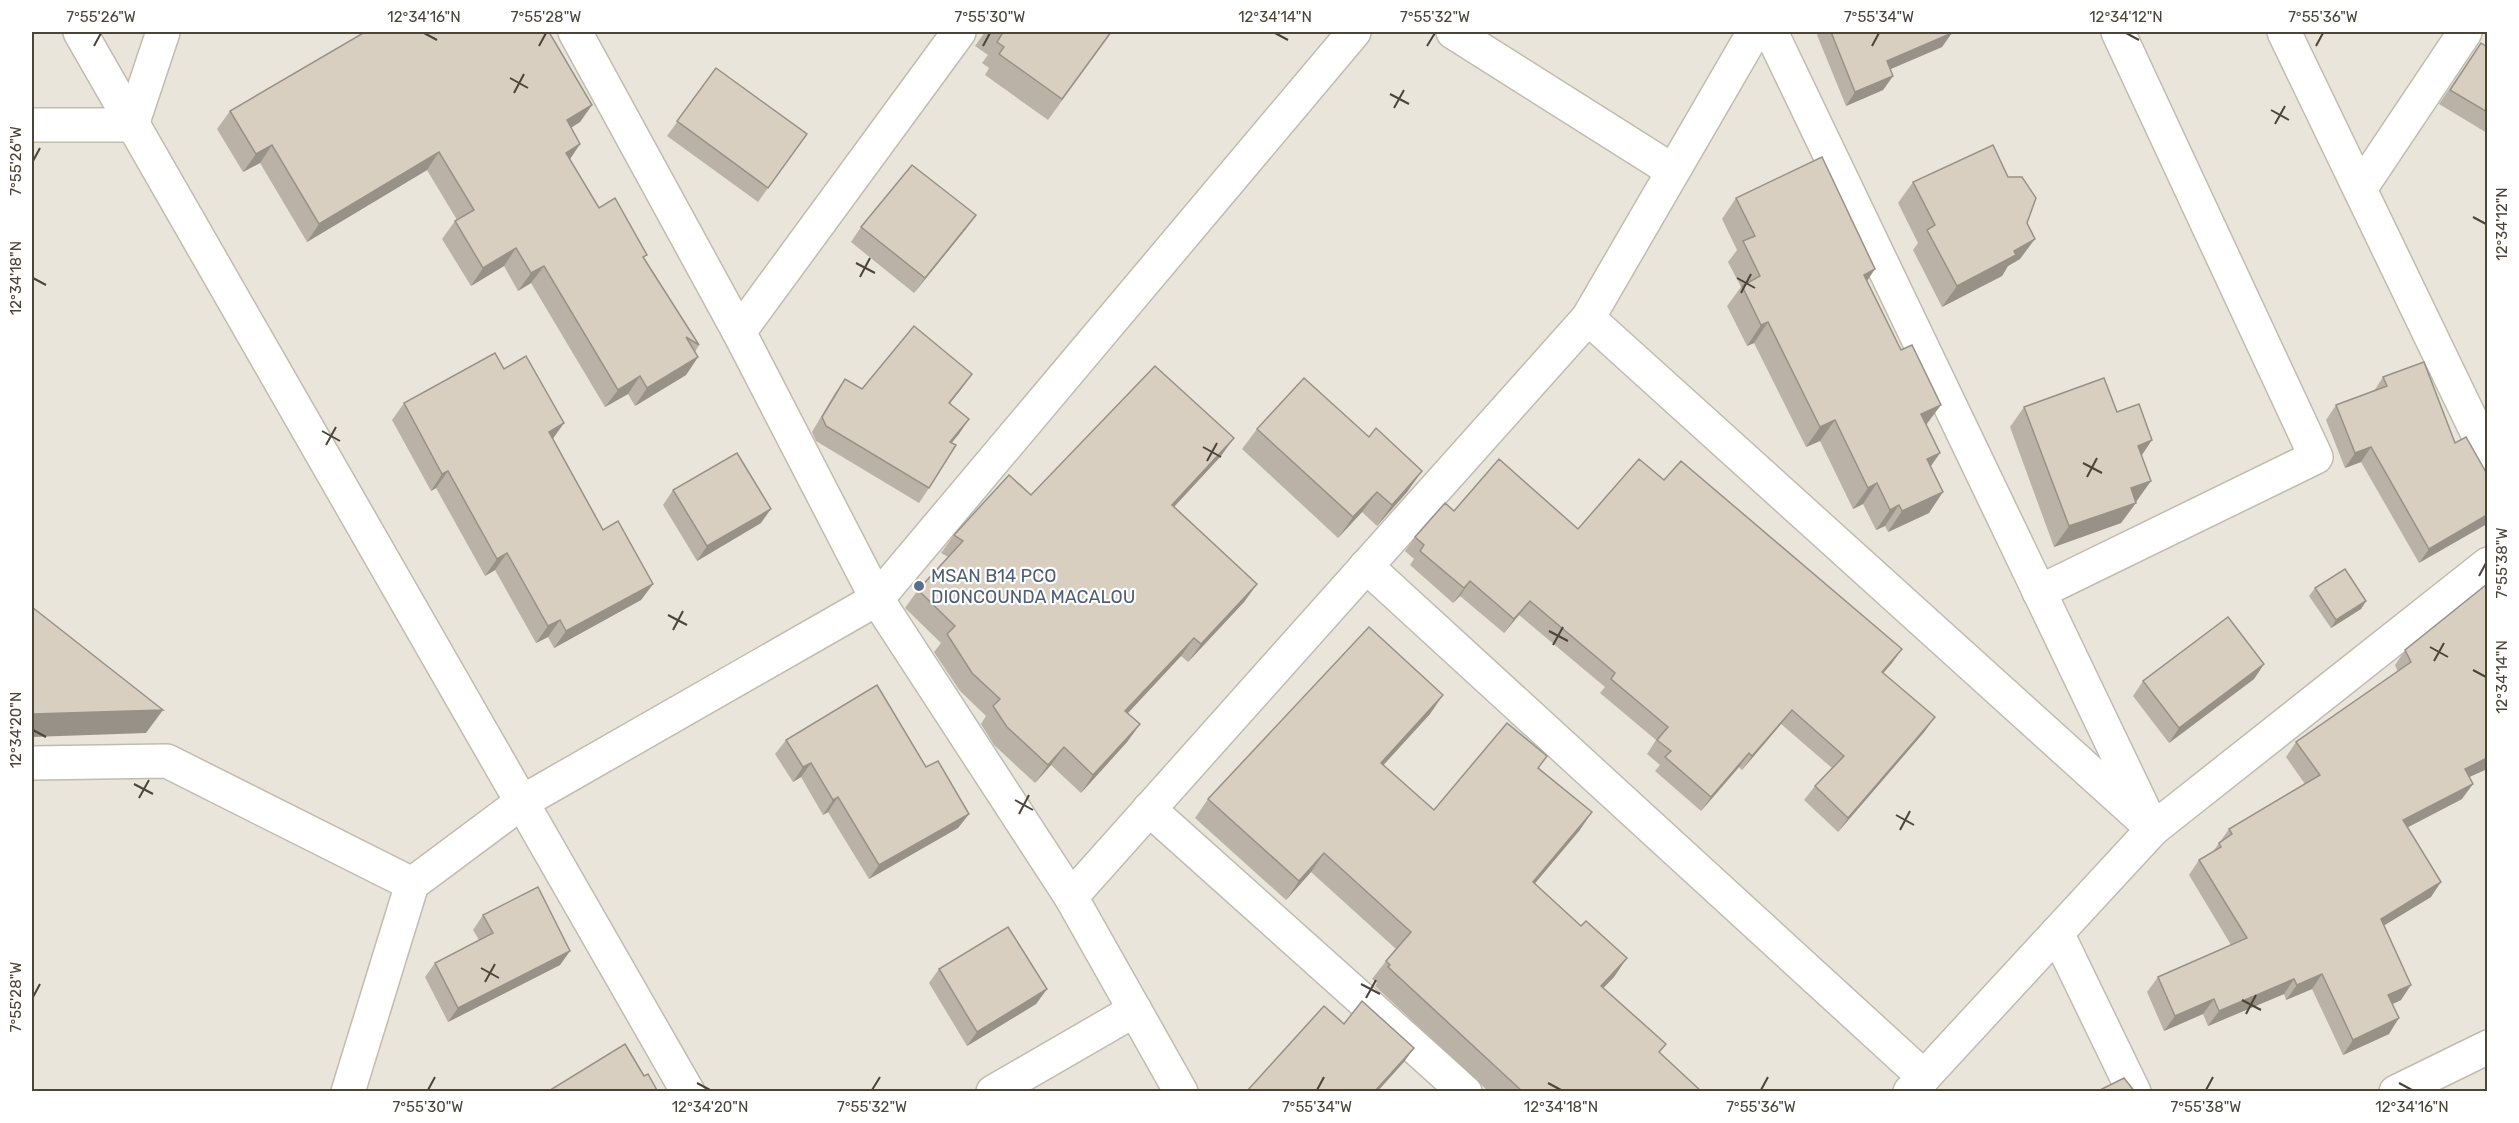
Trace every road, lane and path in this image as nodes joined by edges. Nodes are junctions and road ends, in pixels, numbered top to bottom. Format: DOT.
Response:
graph roads {
  1 [pos="80,32"];
  2 [pos="163,32"];
  3 [pos="575,32"];
  4 [pos="959,32"];
  5 [pos="1354,32"];
  6 [pos="1454,32"];
  7 [pos="1754,32"];
  8 [pos="1771,32"];
  9 [pos="2118,32"];
  10 [pos="2284,32"];
  11 [pos="2465,32"];
  12 [pos="32,125"];
  13 [pos="132,125"];
  14 [pos="1673,171"];
  15 [pos="2360,189"];
  16 [pos="1588,318"];
  17 [pos="739,332"];
  18 [pos="2487,455"];
  19 [pos="2487,564"];
  20 [pos="1366,566"];
  21 [pos="2039,592"];
  22 [pos="877,599"];
  23 [pos="32,763"];
  24 [pos="522,802"];
  25 [pos="1149,809"];
  26 [pos="2153,829"];
  27 [pos="412,884"];
  28 [pos="1071,897"];
  29 [pos="2057,933"];
  30 [pos="1134,1010"];
  31 [pos="2487,1047"];
  32 [pos="1917,1084"];
  33 [pos="348,1092"];
  34 [pos="688,1092"];
  35 [pos="993,1092"];
  36 [pos="1180,1092"];
  37 [pos="1465,1092"];
  38 [pos="2134,1092"];
  39 [pos="2396,1092"];
  1 -- 13 [label="street"];
  2 -- 13 [label="street"];
  3 -- 17 [label="street"];
  4 -- 17 [label="street"];
  5 -- 22 [label="street"];
  6 -- 14 [label="street"];
  7 -- 14 [label="street"];
  8 -- 21 [label="street"];
  9 -- 21 [label="street"];
  10 -- 15 [label="street"];
  11 -- 15 [label="street"];
  12 -- 13 [label="street"];
  13 -- 24 [label="street"];
  14 -- 16 [label="street"];
  15 -- 18 [label="street"];
  16 -- 20 [label="street"];
  16 -- 26 [label="street"];
  17 -- 22 [label="street"];
  19 -- 26 [label="street"];
  20 -- 25 [label="street"];
  20 -- 32 [label="street"];
  21 -- 26 [label="street"];
  22 -- 24 [label="street"];
  22 -- 28 [label="street"];
  23 -- 27 [label="street"];
  24 -- 27 [label="street"];
  24 -- 34 [label="street"];
  25 -- 28 [label="street"];
  25 -- 37 [label="street"];
  26 -- 29 [label="street"];
  27 -- 33 [label="street"];
  28 -- 30 [label="street"];
  29 -- 32 [label="street"];
  29 -- 38 [label="street"];
  30 -- 35 [label="street"];
  30 -- 36 [label="street"];
  31 -- 39 [label="street"];
}
